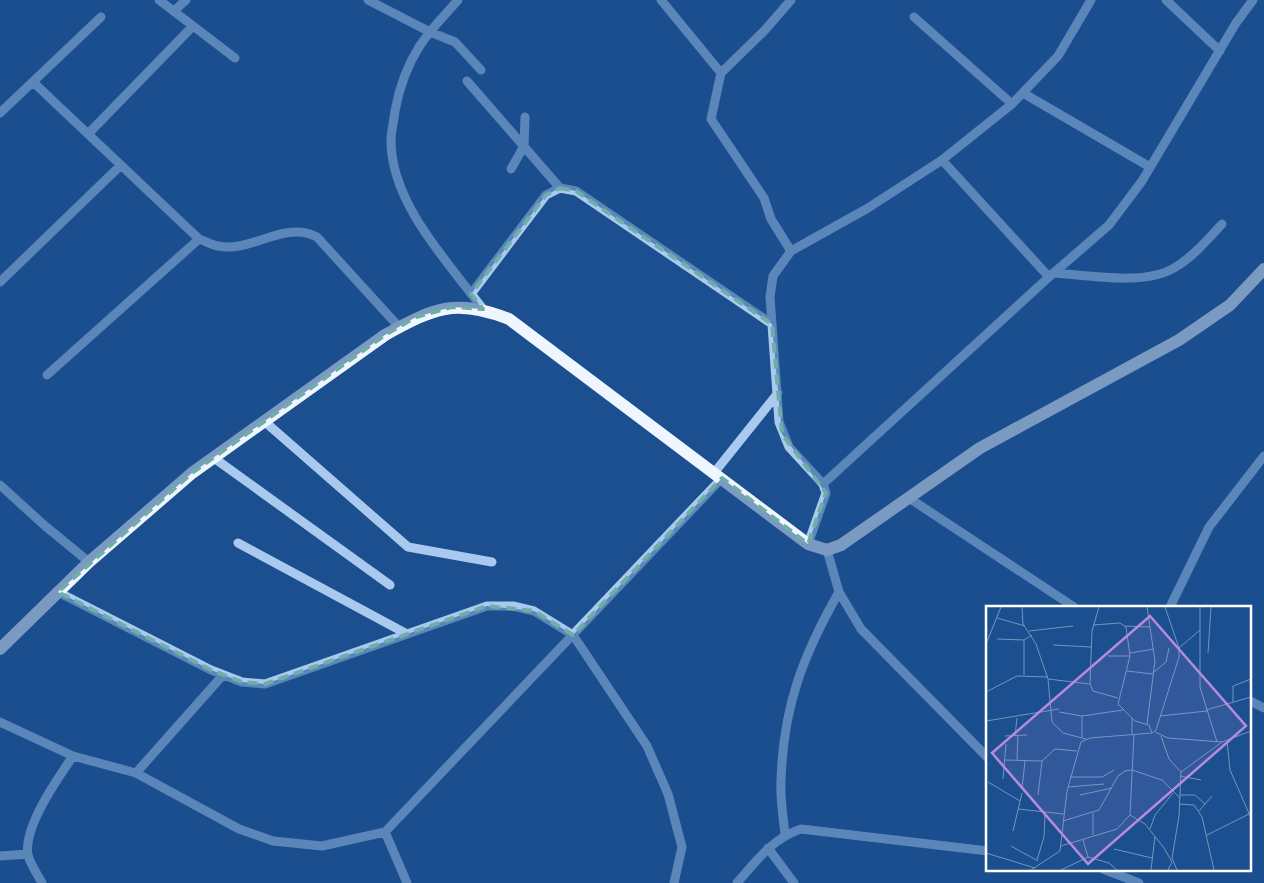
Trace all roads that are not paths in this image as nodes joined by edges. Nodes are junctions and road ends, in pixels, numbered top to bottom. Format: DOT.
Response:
graph roads {
  1 [pos="159,0"];
  2 [pos="186,0"];
  3 [pos="368,0"];
  4 [pos="458,0"];
  5 [pos="662,0"];
  6 [pos="791,0"];
  7 [pos="1091,0"];
  8 [pos="1166,0"];
  9 [pos="1253,0"];
  10 [pos="174,11"];
  11 [pos="914,16"];
  12 [pos="101,17"];
  13 [pos="193,26"];
  14 [pos="430,32"];
  15 [pos="1220,51"];
  16 [pos="235,58"];
  17 [pos="481,70"];
  18 [pos="721,73"];
  19 [pos="467,81"];
  20 [pos="33,82"];
  21 [pos="1023,93"];
  22 [pos="1012,104"];
  23 [pos="0,113"];
  24 [pos="525,117"];
  25 [pos="88,134"];
  26 [pos="524,146"];
  27 [pos="942,160"];
  28 [pos="120,166"];
  29 [pos="1150,167"];
  30 [pos="511,169"];
  31 [pos="560,188"];
  32 [pos="1222,224"];
  33 [pos="199,239"];
  34 [pos="791,251"];
  35 [pos="1264,269"];
  36 [pos="1051,275"];
  37 [pos="0,282"];
  38 [pos="471,294"];
  39 [pos="483,309"];
  40 [pos="772,324"];
  41 [pos="399,327"];
  42 [pos="47,375"];
  43 [pos="778,392"];
  44 [pos="264,421"];
  45 [pos="1264,456"];
  46 [pos="214,458"];
  47 [pos="718,476"];
  48 [pos="823,484"];
  49 [pos="0,486"];
  50 [pos="909,498"];
  51 [pos="238,543"];
  52 [pos="808,544"];
  53 [pos="827,550"];
  54 [pos="89,562"];
  55 [pos="492,562"];
  56 [pos="390,585"];
  57 [pos="58,592"];
  58 [pos="839,592"];
  59 [pos="1072,606"];
  60 [pos="1170,606"];
  61 [pos="407,634"];
  62 [pos="573,635"];
  63 [pos="0,649"];
  64 [pos="223,675"];
  65 [pos="1252,702"];
  66 [pos="1264,708"];
  67 [pos="0,722"];
  68 [pos="73,756"];
  69 [pos="986,756"];
  70 [pos="136,773"];
  71 [pos="385,832"];
  72 [pos="785,834"];
  73 [pos="768,848"];
  74 [pos="986,851"];
  75 [pos="28,854"];
  76 [pos="0,856"];
  77 [pos="1104,870"];
  78 [pos="1116,880"];
  79 [pos="42,883"];
  80 [pos="407,883"];
  81 [pos="674,883"];
  82 [pos="737,883"];
  83 [pos="794,883"];
  84 [pos="1138,883"];
  1 -- 10 [label="street"];
  2 -- 10 [label="street"];
  3 -- 14 [label="street"];
  4 -- 14 [label="street"];
  5 -- 18 [label="street"];
  6 -- 18 [label="street"];
  7 -- 21 [label="street"];
  8 -- 15 [label="street"];
  9 -- 15 [label="street"];
  10 -- 13 [label="street"];
  11 -- 22 [label="street"];
  12 -- 20 [label="street"];
  13 -- 16 [label="street"];
  13 -- 25 [label="street"];
  14 -- 17 [label="street"];
  14 -- 38 [label="street"];
  15 -- 29 [label="street"];
  18 -- 34 [label="street"];
  19 -- 26 [label="street"];
  20 -- 23 [label="street"];
  20 -- 25 [label="street"];
  21 -- 22 [label="street"];
  21 -- 29 [label="street"];
  22 -- 27 [label="street"];
  24 -- 26 [label="street"];
  25 -- 28 [label="street"];
  26 -- 30 [label="street"];
  26 -- 31 [label="street"];
  27 -- 34 [label="street"];
  27 -- 36 [label="street"];
  28 -- 33 [label="street"];
  28 -- 37 [label="street"];
  29 -- 36 [label="street"];
  31 -- 38 [label="street"];
  31 -- 40 [label="street"];
  32 -- 36 [label="street"];
  33 -- 41 [label="street"];
  33 -- 42 [label="street"];
  34 -- 40 [label="street"];
  35 -- 50 [label="main road"];
  36 -- 48 [label="street"];
  38 -- 39 [label="street"];
  39 -- 41 [label="main road"];
  39 -- 47 [label="main road"];
  40 -- 43 [label="street"];
  41 -- 44 [label="main road"];
  43 -- 47 [label="street"];
  43 -- 48 [label="street"];
  44 -- 46 [label="main road"];
  44 -- 55 [label="street"];
  45 -- 60 [label="street"];
  46 -- 54 [label="main road"];
  46 -- 56 [label="street"];
  47 -- 52 [label="main road"];
  47 -- 62 [label="street"];
  48 -- 52 [label="street"];
  49 -- 54 [label="street"];
  50 -- 53 [label="main road"];
  50 -- 59 [label="street"];
  51 -- 61 [label="street"];
  52 -- 53 [label="main road"];
  53 -- 58 [label="street"];
  54 -- 57 [label="main road"];
  57 -- 63 [label="main road"];
  57 -- 64 [label="street"];
  58 -- 69 [label="street"];
  58 -- 72 [label="street"];
  61 -- 62 [label="street"];
  61 -- 64 [label="street"];
  62 -- 71 [label="street"];
  62 -- 81 [label="street"];
  64 -- 70 [label="street"];
  65 -- 66 [label="street"];
  67 -- 68 [label="street"];
  68 -- 70 [label="street"];
  68 -- 75 [label="street"];
  70 -- 71 [label="street"];
  71 -- 80 [label="street"];
  72 -- 73 [label="street"];
  72 -- 74 [label="street"];
  73 -- 82 [label="street"];
  73 -- 83 [label="street"];
  75 -- 76 [label="street"];
  75 -- 79 [label="street"];
  77 -- 78 [label="street"];
  78 -- 84 [label="street"];
}
